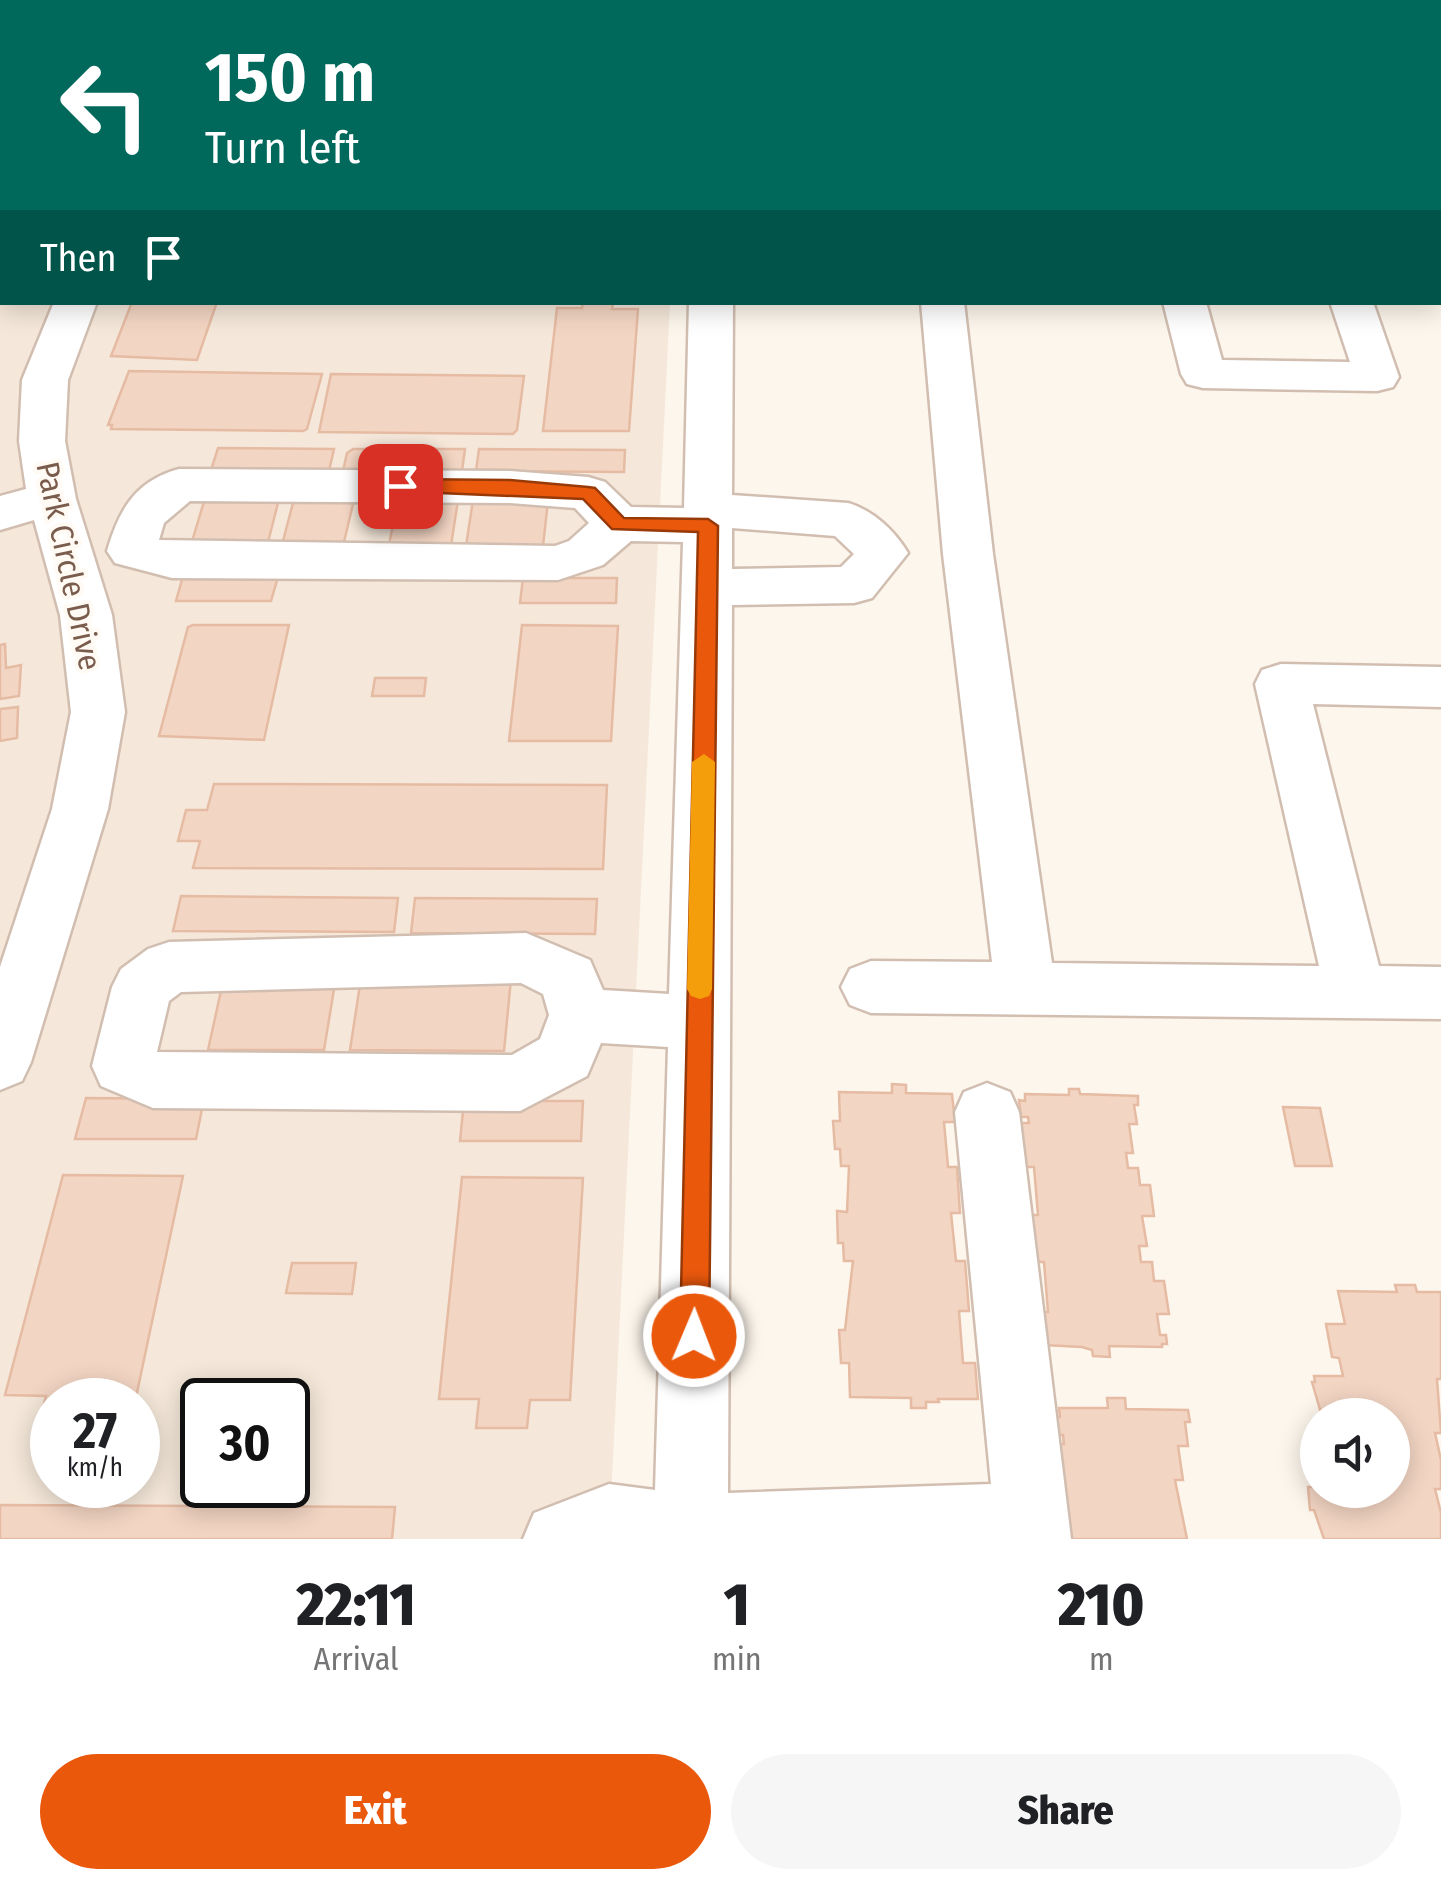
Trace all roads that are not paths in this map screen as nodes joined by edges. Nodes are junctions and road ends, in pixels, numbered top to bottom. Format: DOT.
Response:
graph roads {
  1 [pos="75,305"];
  2 [pos="711,305"];
  3 [pos="942,305"];
  4 [pos="1185,305"];
  5 [pos="1352,305"];
  6 [pos="52,499"];
  7 [pos="0,513"];
  8 [pos="708,518"];
  9 [pos="619,524"];
  10 [pos="883,554"];
  11 [pos="968,554"];
  12 [pos="706,588"];
  13 [pos="1441,687"];
  14 [pos="871,987"];
  15 [pos="1025,989"];
  16 [pos="1355,992"];
  17 [pos="1441,993"];
  18 [pos="580,1015"];
  19 [pos="700,1022"];
  20 [pos="3,1042"];
  21 [pos="988,1112"];
  22 [pos="1032,1529"];
  23 [pos="691,1536"];
  24 [pos="560,1539"];
  1 -- 6 [label="street, Park Circle Drive"];
  2 -- 8 [label="street"];
  3 -- 11 [label="street"];
  4 -- 5 [label="street"];
  6 -- 7 [label="street"];
  6 -- 20 [label="street, Park Circle Drive"];
  8 -- 9 [label="street"];
  8 -- 10 [label="street"];
  8 -- 12 [label="street"];
  9 -- 9 [label="street"];
  10 -- 11 [label="street"];
  10 -- 12 [label="street"];
  11 -- 15 [label="street"];
  12 -- 19 [label="street"];
  13 -- 16 [label="street"];
  14 -- 15 [label="street"];
  15 -- 16 [label="street"];
  16 -- 17 [label="street"];
  18 -- 18 [label="street"];
  18 -- 19 [label="street"];
  19 -- 23 [label="street"];
  21 -- 22 [label="street"];
  22 -- 23 [label="street"];
  23 -- 24 [label="street"];
}
